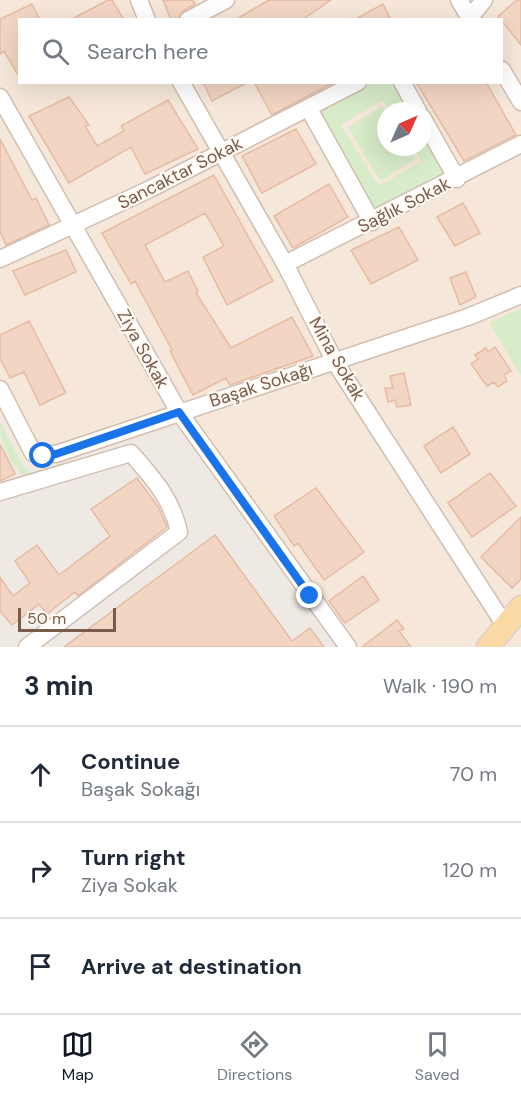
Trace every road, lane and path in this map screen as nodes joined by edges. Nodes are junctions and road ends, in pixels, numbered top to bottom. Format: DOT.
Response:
graph roads {
  1 [pos="139,0"];
  2 [pos="226,0"];
  3 [pos="459,0"];
  4 [pos="484,0"];
  5 [pos="146,18"];
  6 [pos="192,18"];
  7 [pos="469,18"];
  8 [pos="471,18"];
  9 [pos="503,73"];
  10 [pos="182,84"];
  11 [pos="354,84"];
  12 [pos="403,84"];
  13 [pos="0,97"];
  14 [pos="413,102"];
  15 [pos="521,102"];
  16 [pos="309,109"];
  17 [pos="431,133"];
  18 [pos="521,144"];
  19 [pos="220,153"];
  20 [pos="457,179"];
  21 [pos="372,222"];
  22 [pos="75,226"];
  23 [pos="0,260"];
  24 [pos="285,264"];
  25 [pos="521,295"];
  26 [pos="334,362"];
  27 [pos="0,389"];
  28 [pos="179,412"];
  29 [pos="0,492"];
  30 [pos="521,607"];
  31 [pos="506,627"];
  32 [pos="27,647"];
  33 [pos="348,647"];
  34 [pos="489,647"];
  1 -- 5 [label="street"];
  2 -- 6 [label="street"];
  3 -- 7 [label="street"];
  4 -- 8 [label="street"];
  9 -- 15 [label="street"];
  10 -- 19 [label="street, Mina Sokak"];
  11 -- 16 [label="street, Sancaktar Sokak"];
  12 -- 14 [label="street"];
  13 -- 22 [label="street, Ziya Sokak"];
  16 -- 19 [label="street, Sancaktar Sokak"];
  16 -- 21 [label="street"];
  17 -- 20 [label="street"];
  18 -- 20 [label="street, Sağlık Sokak"];
  19 -- 22 [label="street, Sancaktar Sokak"];
  19 -- 24 [label="street, Mina Sokak"];
  20 -- 21 [label="street, Sağlık Sokak"];
  21 -- 24 [label="street, Sağlık Sokak"];
  22 -- 23 [label="street, Sancaktar Sokak"];
  22 -- 28 [label="street, Ziya Sokak"];
  24 -- 26 [label="street, Mina Sokak"];
  25 -- 26 [label="street, Başak Sokağı"];
  26 -- 28 [label="street, Başak Sokağı"];
  26 -- 31 [label="street, Mina Sokak"];
  27 -- 28 [label="street, Başak Sokağı"];
  28 -- 33 [label="street, Ziya Sokak"];
  29 -- 32 [label="street"];
  30 -- 31 [label="main road"];
  31 -- 34 [label="main road"];
}
